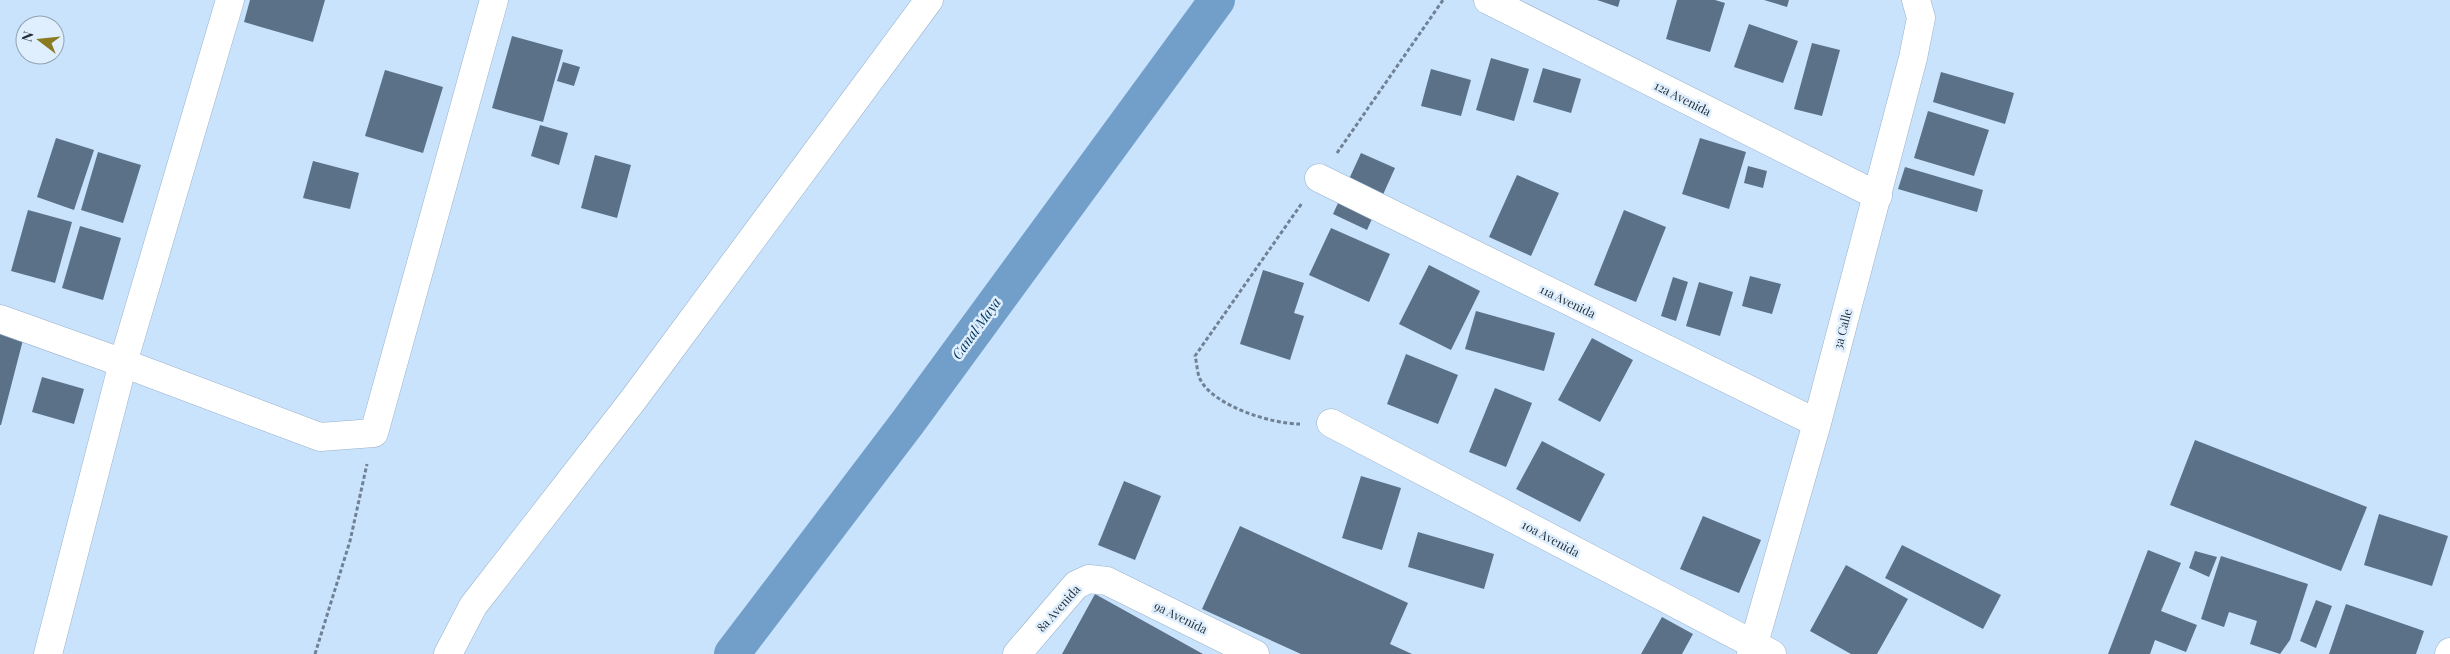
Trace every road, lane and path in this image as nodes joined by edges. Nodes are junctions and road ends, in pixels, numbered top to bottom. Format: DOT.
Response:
graph roads {
  1 [pos="230,0"];
  2 [pos="494,0"];
  3 [pos="929,0"];
  4 [pos="1488,0"];
  5 [pos="1916,1"];
  6 [pos="1319,178"];
  7 [pos="1878,196"];
  8 [pos="0,319"];
  9 [pos="1195,356"];
  10 [pos="123,363"];
  11 [pos="1331,423"];
  12 [pos="1817,424"];
  13 [pos="374,433"];
  14 [pos="1107,581"];
  15 [pos="1759,651"];
  16 [pos="48,654"];
  17 [pos="315,654"];
  18 [pos="448,654"];
  19 [pos="1017,654"];
  20 [pos="1255,654"];
  1 -- 10 [label="street"];
  2 -- 13 [label="street"];
  3 -- 18 [label="street"];
  4 -- 7 [label="street, 12a Avenida"];
  5 -- 7 [label="street, 3a Calle"];
  6 -- 12 [label="street, 11a Avenida"];
  7 -- 12 [label="street, 3a Calle"];
  8 -- 10 [label="street"];
  9 -- 11 [label="path"];
  10 -- 13 [label="street"];
  10 -- 16 [label="street"];
  11 -- 15 [label="street, 10a Avenida"];
  12 -- 15 [label="street, 3a Calle"];
  13 -- 17 [label="path"];
  14 -- 19 [label="street, 8a Avenida"];
  14 -- 20 [label="street, 9a Avenida"];
}
